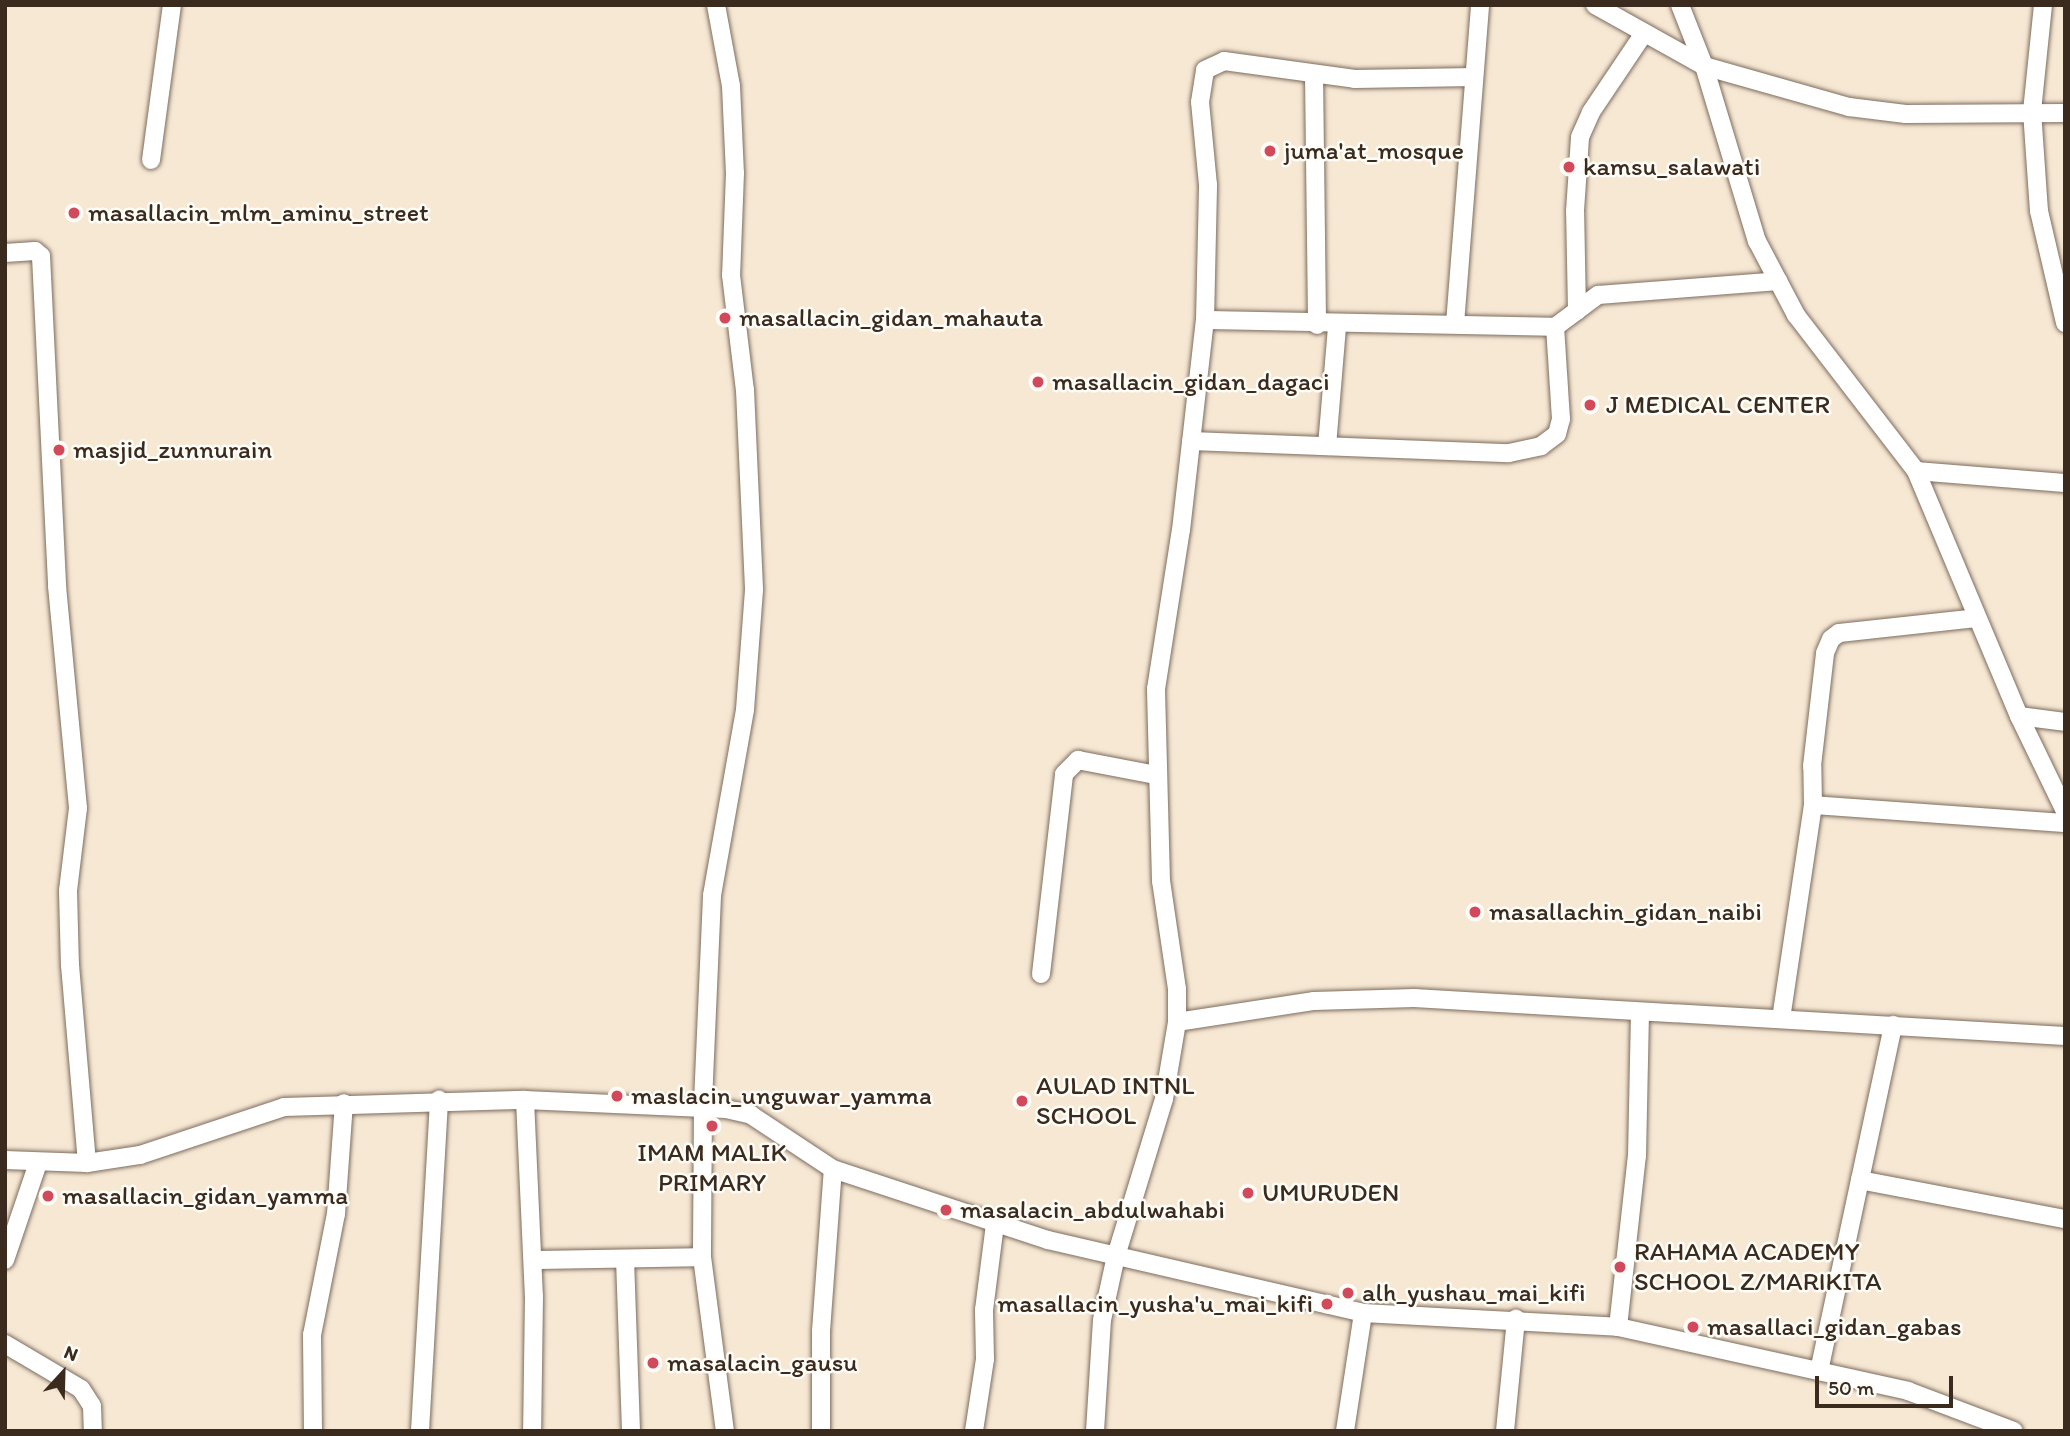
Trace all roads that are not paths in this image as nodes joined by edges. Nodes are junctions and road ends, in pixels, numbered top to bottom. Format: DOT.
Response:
graph roads {
  1 [pos="172,5"];
  2 [pos="716,5"];
  3 [pos="1480,5"];
  4 [pos="1595,5"];
  5 [pos="1680,5"];
  6 [pos="2043,5"];
  7 [pos="1644,33"];
  8 [pos="1704,65"];
  9 [pos="1314,74"];
  10 [pos="1474,77"];
  11 [pos="2032,111"];
  12 [pos="2065,113"];
  13 [pos="151,160"];
  14 [pos="5,253"];
  15 [pos="1778,281"];
  16 [pos="1577,311"];
  17 [pos="1205,320"];
  18 [pos="2065,323"];
  19 [pos="1455,324"];
  20 [pos="1317,325"];
  21 [pos="1337,326"];
  22 [pos="1555,327"];
  23 [pos="1191,441"];
  24 [pos="1327,446"];
  25 [pos="1916,471"];
  26 [pos="2065,483"];
  27 [pos="1976,618"];
  28 [pos="2019,716"];
  29 [pos="2065,722"];
  30 [pos="1156,775"];
  31 [pos="1813,805"];
  32 [pos="2065,811"];
  33 [pos="2065,823"];
  34 [pos="1041,974"];
  35 [pos="1640,1013"];
  36 [pos="1781,1019"];
  37 [pos="1177,1022"];
  38 [pos="1893,1025"];
  39 [pos="2065,1036"];
  40 [pos="439,1100"];
  41 [pos="525,1100"];
  42 [pos="344,1103"];
  43 [pos="703,1106"];
  44 [pos="5,1160"];
  45 [pos="38,1163"];
  46 [pos="87,1163"];
  47 [pos="833,1169"];
  48 [pos="1860,1180"];
  49 [pos="2065,1219"];
  50 [pos="995,1224"];
  51 [pos="1116,1256"];
  52 [pos="702,1257"];
  53 [pos="625,1259"];
  54 [pos="5,1260"];
  55 [pos="533,1260"];
  56 [pos="1363,1313"];
  57 [pos="1516,1319"];
  58 [pos="1618,1327"];
  59 [pos="5,1344"];
  60 [pos="1819,1371"];
  61 [pos="93,1431"];
  62 [pos="313,1431"];
  63 [pos="420,1431"];
  64 [pos="532,1431"];
  65 [pos="631,1431"];
  66 [pos="725,1431"];
  67 [pos="821,1431"];
  68 [pos="974,1431"];
  69 [pos="1094,1431"];
  70 [pos="1345,1431"];
  71 [pos="1505,1431"];
  72 [pos="2014,1431"];
  1 -- 13 [label="street"];
  2 -- 43 [label="street"];
  3 -- 10 [label="street"];
  4 -- 7 [label="street"];
  5 -- 8 [label="street"];
  6 -- 11 [label="street"];
  7 -- 8 [label="street"];
  7 -- 16 [label="street"];
  8 -- 11 [label="street"];
  8 -- 15 [label="street"];
  9 -- 10 [label="street"];
  9 -- 17 [label="street"];
  9 -- 20 [label="street"];
  10 -- 19 [label="street"];
  11 -- 12 [label="street"];
  11 -- 18 [label="street"];
  14 -- 46 [label="street"];
  15 -- 16 [label="street"];
  15 -- 25 [label="street"];
  16 -- 22 [label="street"];
  17 -- 20 [label="street"];
  17 -- 23 [label="street"];
  19 -- 21 [label="street"];
  19 -- 22 [label="street"];
  20 -- 21 [label="street"];
  21 -- 24 [label="street"];
  22 -- 24 [label="street"];
  23 -- 24 [label="street"];
  23 -- 30 [label="street"];
  25 -- 26 [label="street"];
  25 -- 27 [label="street"];
  27 -- 28 [label="street"];
  27 -- 31 [label="street"];
  28 -- 29 [label="street"];
  28 -- 32 [label="street"];
  30 -- 34 [label="street"];
  30 -- 37 [label="street"];
  31 -- 33 [label="street"];
  31 -- 36 [label="street"];
  35 -- 36 [label="street"];
  35 -- 37 [label="street"];
  35 -- 58 [label="street"];
  36 -- 38 [label="street"];
  37 -- 51 [label="street"];
  38 -- 39 [label="street"];
  38 -- 48 [label="street"];
  40 -- 41 [label="street"];
  40 -- 42 [label="street"];
  40 -- 63 [label="street"];
  41 -- 43 [label="street"];
  41 -- 55 [label="street"];
  42 -- 46 [label="street"];
  42 -- 62 [label="street"];
  43 -- 47 [label="street"];
  43 -- 52 [label="street"];
  44 -- 45 [label="street"];
  45 -- 46 [label="street"];
  45 -- 54 [label="street"];
  47 -- 50 [label="street"];
  47 -- 67 [label="street"];
  48 -- 49 [label="street"];
  48 -- 60 [label="street"];
  50 -- 51 [label="street"];
  50 -- 68 [label="street"];
  51 -- 56 [label="street"];
  51 -- 69 [label="street"];
  52 -- 53 [label="street"];
  52 -- 66 [label="street"];
  53 -- 55 [label="street"];
  53 -- 65 [label="street"];
  55 -- 64 [label="street"];
  56 -- 57 [label="street"];
  56 -- 70 [label="street"];
  57 -- 58 [label="street"];
  57 -- 71 [label="street"];
  58 -- 60 [label="street"];
  59 -- 61 [label="street"];
  60 -- 72 [label="street"];
}
